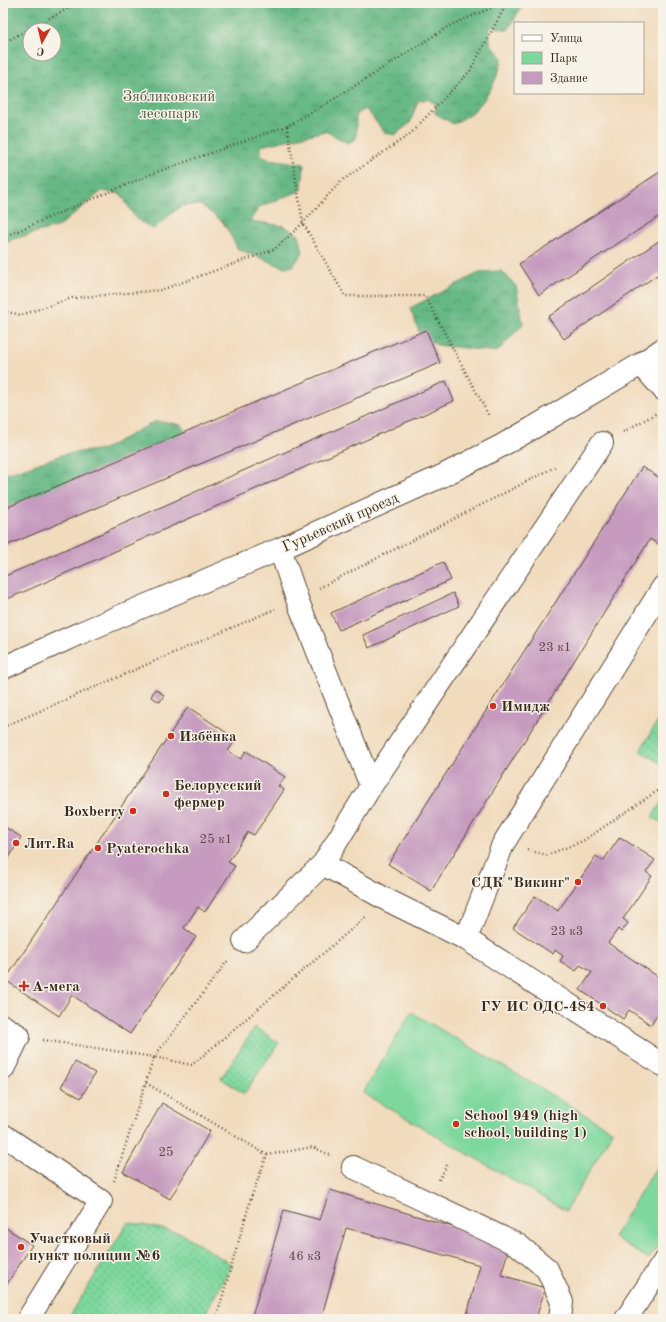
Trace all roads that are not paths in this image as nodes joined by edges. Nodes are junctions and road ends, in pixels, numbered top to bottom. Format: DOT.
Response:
graph roads {
  1 [pos="663,349"];
  2 [pos="641,364"];
  3 [pos="663,389"];
  4 [pos="602,443"];
  5 [pos="280,549"];
  6 [pos="663,586"];
  7 [pos="3,668"];
  8 [pos="371,786"];
  9 [pos="323,864"];
  10 [pos="466,939"];
  11 [pos="244,941"];
  12 [pos="11,1031"];
  13 [pos="663,1065"];
  14 [pos="3,1069"];
  15 [pos="3,1135"];
  16 [pos="353,1167"];
  17 [pos="663,1263"];
  18 [pos="28,1319"];
  19 [pos="560,1319"];
  20 [pos="626,1319"];
  1 -- 2 [label="street, Гурьевский проезд"];
  2 -- 3 [label="street"];
  2 -- 5 [label="street, Гурьевский проезд"];
  4 -- 8 [label="street"];
  5 -- 7 [label="street, Гурьевский проезд"];
  5 -- 8 [label="street"];
  6 -- 10 [label="street"];
  8 -- 9 [label="street"];
  9 -- 10 [label="street"];
  9 -- 11 [label="street"];
  10 -- 13 [label="street"];
  12 -- 14 [label="street"];
  15 -- 18 [label="street"];
  16 -- 19 [label="street"];
  17 -- 20 [label="street"];
}
